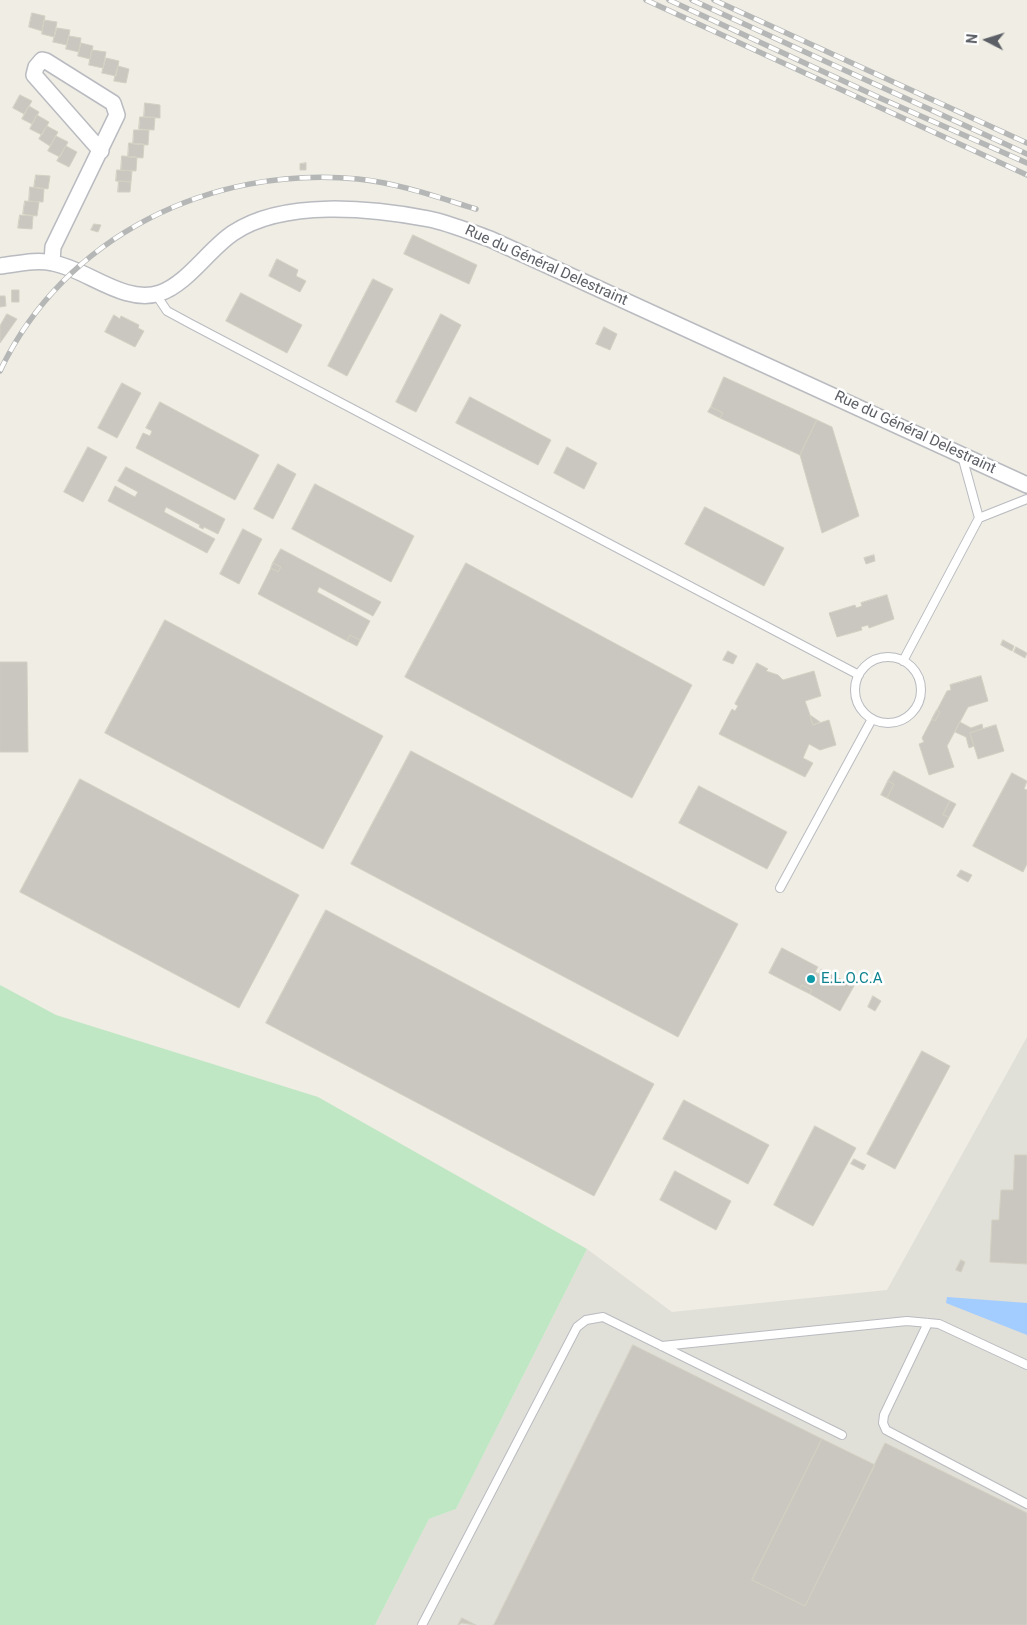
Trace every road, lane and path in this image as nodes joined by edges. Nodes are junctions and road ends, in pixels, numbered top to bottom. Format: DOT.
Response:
graph roads {
  1 [pos="102,151"];
  2 [pos="52,262"];
  3 [pos="0,266"];
  4 [pos="155,293"];
  5 [pos="961,455"];
  6 [pos="1027,485"];
  7 [pos="1027,499"];
  8 [pos="979,518"];
  9 [pos="903,661"];
  10 [pos="859,675"];
  11 [pos="872,719"];
  12 [pos="780,888"];
  13 [pos="928,1323"];
  14 [pos="661,1346"];
  15 [pos="1027,1365"];
  16 [pos="842,1435"];
  17 [pos="1027,1504"];
  18 [pos="422,1625"];
  1 -- 1 [label="street"];
  1 -- 2 [label="street"];
  2 -- 3 [label="street, Rue du Général Delestraint"];
  2 -- 4 [label="street, Rue du Général Delestraint"];
  4 -- 5 [label="street, Rue du Général Delestraint"];
  4 -- 10 [label="lane"];
  5 -- 6 [label="street, Rue du Général Delestraint"];
  5 -- 8 [label="lane"];
  7 -- 8 [label="lane"];
  8 -- 9 [label="lane"];
  9 -- 10 [label="lane"];
  9 -- 11 [label="lane"];
  10 -- 11 [label="lane"];
  11 -- 12 [label="lane"];
  13 -- 14 [label="lane"];
  13 -- 15 [label="lane"];
  13 -- 17 [label="lane"];
  14 -- 16 [label="lane"];
  14 -- 18 [label="lane"];
}
